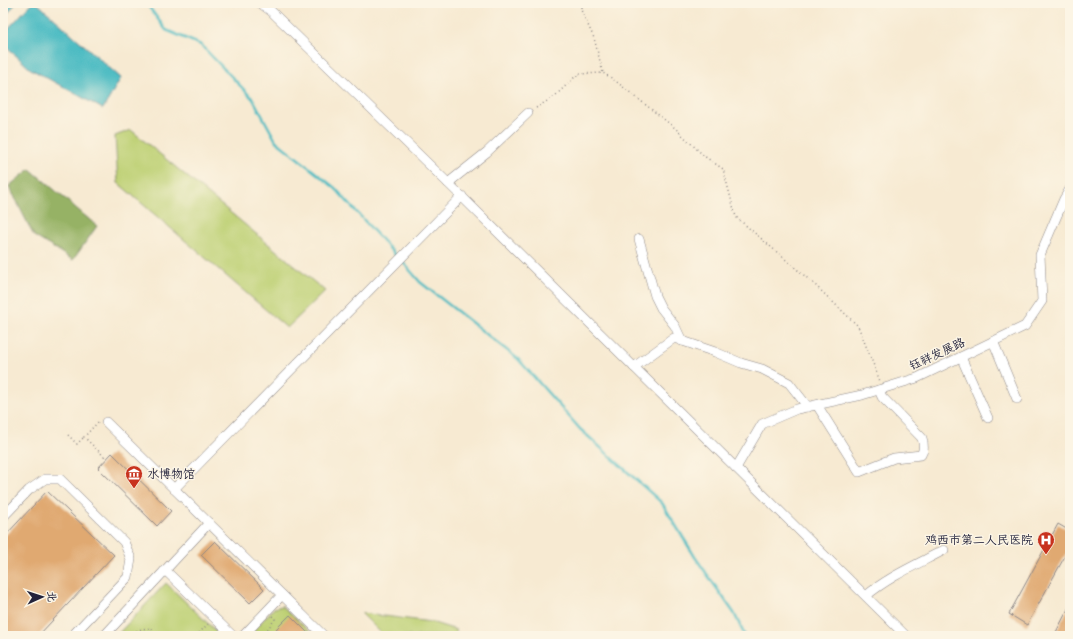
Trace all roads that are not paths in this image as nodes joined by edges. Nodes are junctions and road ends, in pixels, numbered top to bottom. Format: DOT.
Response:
graph roads {
  1 [pos="260,3"];
  2 [pos="528,113"];
  3 [pos="448,183"];
  4 [pos="1070,189"];
  5 [pos="462,196"];
  6 [pos="639,239"];
  7 [pos="682,341"];
  8 [pos="992,342"];
  9 [pos="960,357"];
  10 [pos="634,367"];
  11 [pos="881,389"];
  12 [pos="1017,399"];
  13 [pos="812,406"];
  14 [pos="988,418"];
  15 [pos="106,422"];
  16 [pos="736,468"];
  17 [pos="174,489"];
  18 [pos="3,517"];
  19 [pos="209,523"];
  20 [pos="944,550"];
  21 [pos="165,570"];
  22 [pos="282,595"];
  23 [pos="866,596"];
  24 [pos="72,636"];
  25 [pos="104,636"];
  26 [pos="233,636"];
  27 [pos="243,636"];
  28 [pos="324,636"];
  29 [pos="906,636"];
  1 -- 3 [label="street"];
  2 -- 3 [label="street"];
  3 -- 5 [label="street"];
  4 -- 8 [label="street, 钰祥发展路"];
  5 -- 10 [label="street"];
  5 -- 17 [label="street"];
  6 -- 7 [label="street"];
  7 -- 10 [label="street"];
  7 -- 13 [label="street"];
  8 -- 9 [label="street, 钰祥发展路"];
  8 -- 12 [label="street"];
  9 -- 11 [label="street, 钰祥发展路"];
  9 -- 14 [label="street"];
  10 -- 16 [label="street"];
  11 -- 13 [label="street, 钰祥发展路"];
  11 -- 13 [label="street"];
  13 -- 16 [label="street, 钰祥发展路"];
  15 -- 17 [label="street"];
  16 -- 23 [label="street"];
  17 -- 19 [label="street"];
  18 -- 24 [label="street"];
  19 -- 21 [label="street"];
  19 -- 22 [label="street"];
  20 -- 23 [label="street"];
  21 -- 25 [label="street"];
  21 -- 26 [label="street"];
  22 -- 27 [label="street"];
  22 -- 28 [label="street"];
  23 -- 29 [label="street"];
}
